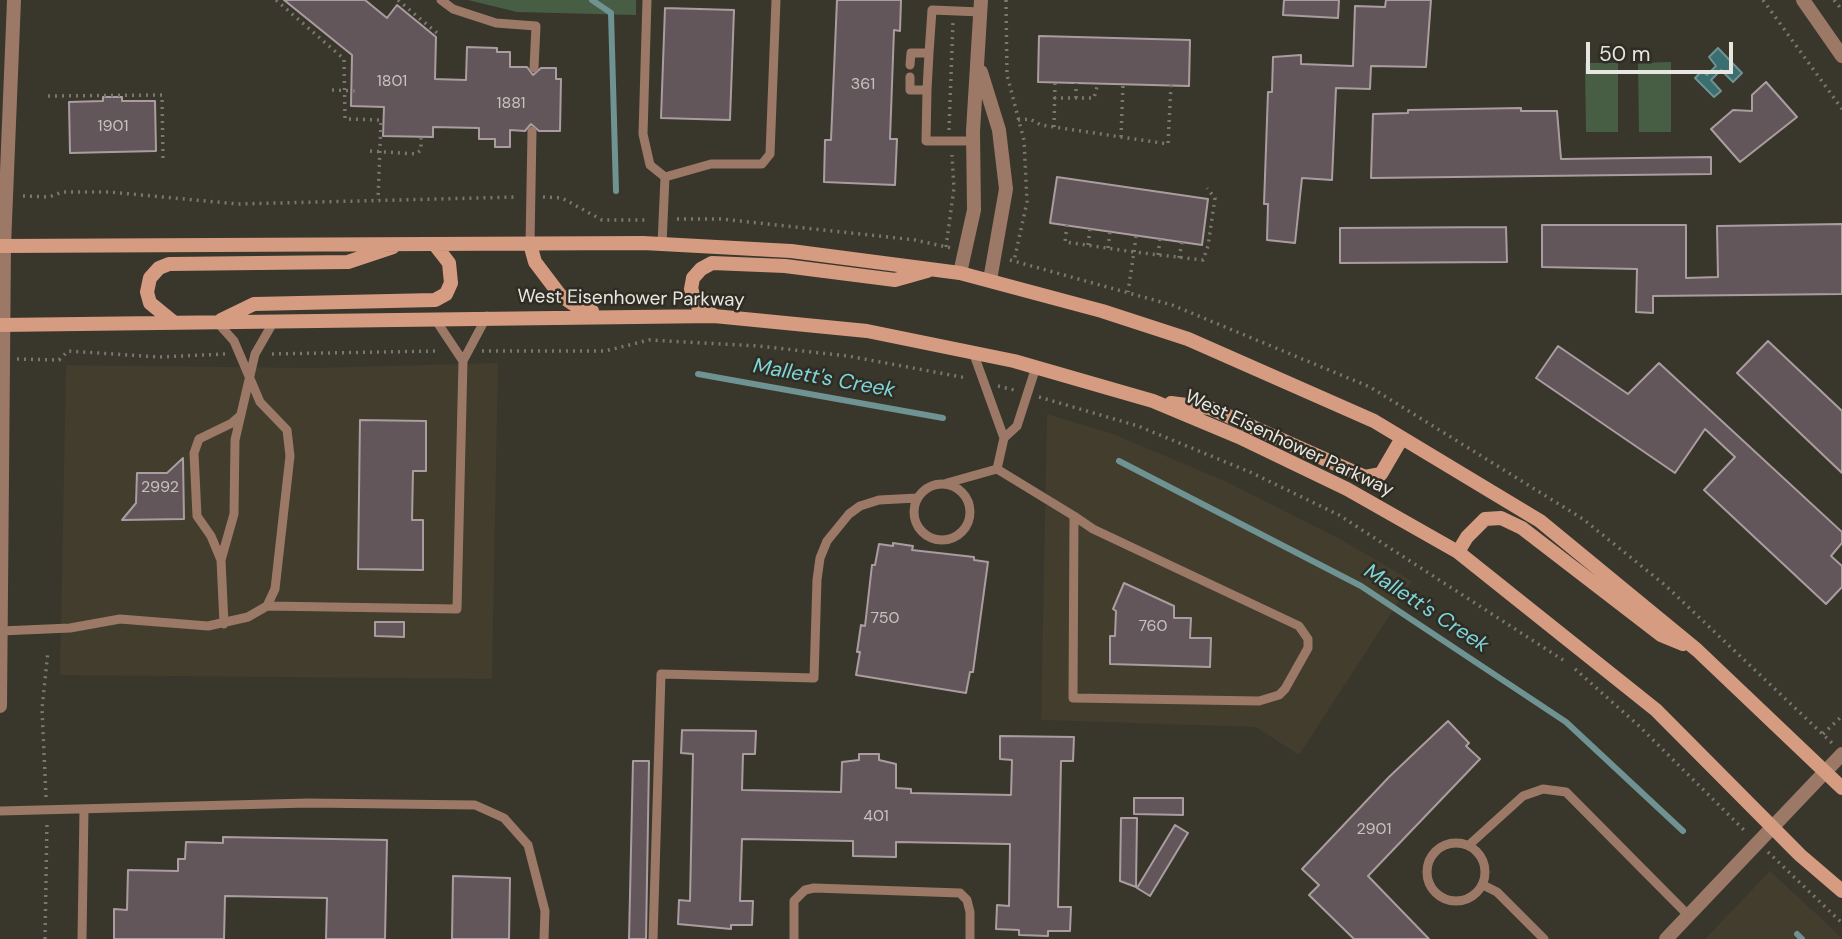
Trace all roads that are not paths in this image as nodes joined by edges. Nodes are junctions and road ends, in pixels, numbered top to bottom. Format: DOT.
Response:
graph roads {
  1 [pos="14,0"];
  2 [pos="441,0"];
  3 [pos="647,0"];
  4 [pos="776,0"];
  5 [pos="1802,0"];
  6 [pos="932,5"];
  7 [pos="981,6"];
  8 [pos="929,53"];
  9 [pos="1842,56"];
  10 [pos="910,65"];
  11 [pos="980,67"];
  12 [pos="534,68"];
  13 [pos="910,78"];
  14 [pos="927,90"];
  15 [pos="532,131"];
  16 [pos="974,141"];
  17 [pos="665,177"];
  18 [pos="404,244"];
  19 [pos="530,244"];
  20 [pos="662,244"];
  21 [pos="435,245"];
  22 [pos="2,246"];
  23 [pos="935,269"];
  24 [pos="960,273"];
  25 [pos="990,280"];
  26 [pos="607,315"];
  27 [pos="487,316"];
  28 [pos="714,316"];
  29 [pos="434,317"];
  30 [pos="274,321"];
  31 [pos="173,322"];
  32 [pos="217,322"];
  33 [pos="1,325"];
  34 [pos="972,352"];
  35 [pos="463,361"];
  36 [pos="1036,367"];
  37 [pos="250,380"];
  38 [pos="1153,401"];
  39 [pos="240,416"];
  40 [pos="1004,438"];
  41 [pos="1402,438"];
  42 [pos="997,469"];
  43 [pos="945,484"];
  44 [pos="917,498"];
  45 [pos="1074,516"];
  46 [pos="1458,552"];
  47 [pos="221,559"];
  48 [pos="267,606"];
  49 [pos="224,624"];
  50 [pos="1,631"];
  51 [pos="1697,650"];
  52 [pos="0,706"];
  53 [pos="1842,754"];
  54 [pos="1826,772"];
  55 [pos="1842,788"];
  56 [pos="84,810"];
  57 [pos="0,811"];
  58 [pos="1773,828"];
  59 [pos="1469,845"];
  60 [pos="1482,885"];
  61 [pos="1842,891"];
  62 [pos="1689,916"];
  63 [pos="82,939"];
  64 [pos="544,939"];
  65 [pos="653,939"];
  66 [pos="794,939"];
  67 [pos="970,939"];
  68 [pos="1544,939"];
  69 [pos="1666,939"];
  1 -- 22 [label="street"];
  2 -- 12 [label="lane"];
  3 -- 17 [label="lane"];
  4 -- 17 [label="lane"];
  5 -- 9 [label="street"];
  6 -- 7 [label="lane"];
  6 -- 8 [label="lane"];
  7 -- 11 [label="street"];
  8 -- 10 [label="lane"];
  8 -- 14 [label="lane"];
  11 -- 16 [label="street"];
  11 -- 25 [label="street"];
  13 -- 14 [label="lane"];
  14 -- 16 [label="lane"];
  15 -- 19 [label="lane"];
  16 -- 24 [label="street"];
  17 -- 20 [label="lane"];
  18 -- 21 [label="main road"];
  18 -- 22 [label="main road"];
  18 -- 31 [label="main road"];
  19 -- 20 [label="main road"];
  19 -- 21 [label="main road"];
  19 -- 26 [label="main road"];
  20 -- 23 [label="main road"];
  21 -- 32 [label="main road"];
  22 -- 33 [label="street"];
  23 -- 24 [label="main road"];
  23 -- 28 [label="main road"];
  24 -- 25 [label="main road"];
  25 -- 41 [label="main road"];
  26 -- 27 [label="main road, West Eisenhower Parkway"];
  26 -- 28 [label="main road, West Eisenhower Parkway"];
  27 -- 29 [label="main road, West Eisenhower Parkway"];
  27 -- 35 [label="lane"];
  28 -- 34 [label="main road, West Eisenhower Parkway"];
  29 -- 30 [label="main road, West Eisenhower Parkway"];
  29 -- 35 [label="lane"];
  30 -- 32 [label="main road, West Eisenhower Parkway"];
  30 -- 37 [label="lane"];
  31 -- 32 [label="main road, West Eisenhower Parkway"];
  31 -- 33 [label="main road, West Eisenhower Parkway"];
  32 -- 37 [label="lane"];
  33 -- 50 [label="street"];
  34 -- 36 [label="main road, West Eisenhower Parkway"];
  34 -- 40 [label="lane"];
  35 -- 48 [label="lane"];
  36 -- 38 [label="main road, West Eisenhower Parkway"];
  36 -- 40 [label="lane"];
  37 -- 39 [label="lane"];
  37 -- 48 [label="lane"];
  38 -- 41 [label="main road"];
  38 -- 46 [label="main road, West Eisenhower Parkway"];
  39 -- 47 [label="lane"];
  39 -- 47 [label="lane"];
  40 -- 42 [label="lane"];
  41 -- 51 [label="main road"];
  42 -- 43 [label="lane"];
  42 -- 45 [label="lane"];
  43 -- 44 [label="lane"];
  43 -- 44 [label="lane"];
  44 -- 65 [label="lane"];
  45 -- 45 [label="lane"];
  46 -- 51 [label="main road"];
  46 -- 58 [label="main road, West Eisenhower Parkway"];
  47 -- 49 [label="lane"];
  48 -- 49 [label="lane"];
  49 -- 50 [label="lane"];
  50 -- 52 [label="street"];
  51 -- 54 [label="main road"];
  53 -- 54 [label="street"];
  54 -- 55 [label="main road"];
  54 -- 58 [label="street"];
  56 -- 57 [label="lane"];
  56 -- 63 [label="lane"];
  56 -- 64 [label="lane"];
  58 -- 61 [label="main road, West Eisenhower Parkway"];
  58 -- 62 [label="street"];
  59 -- 60 [label="lane"];
  59 -- 60 [label="lane"];
  59 -- 62 [label="lane"];
  60 -- 68 [label="lane"];
  62 -- 69 [label="street"];
  66 -- 67 [label="lane"];
}
